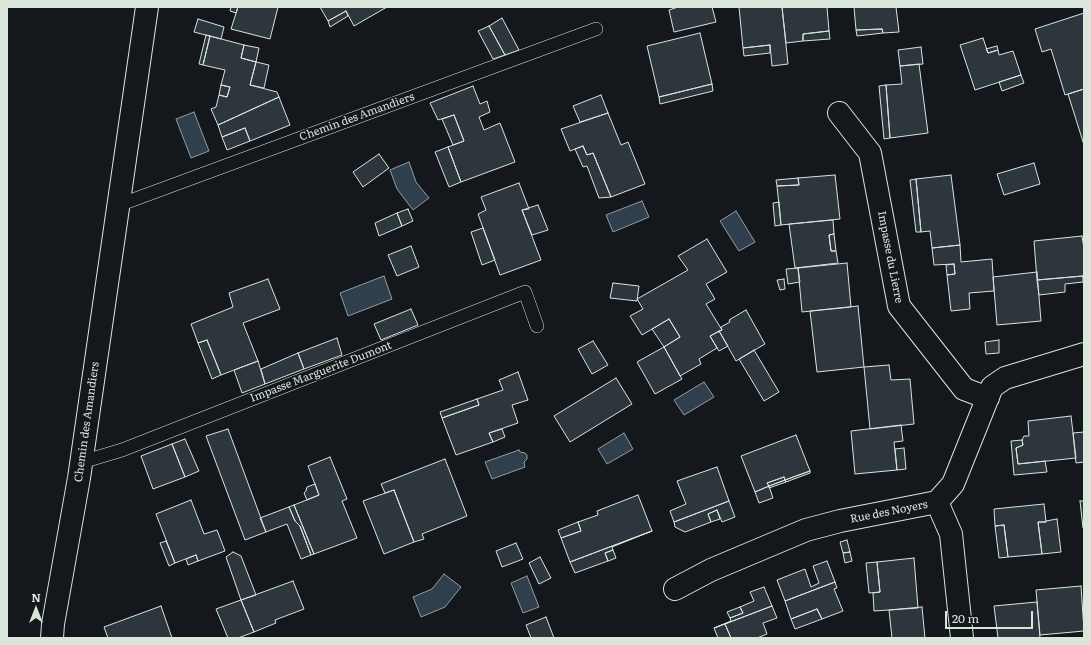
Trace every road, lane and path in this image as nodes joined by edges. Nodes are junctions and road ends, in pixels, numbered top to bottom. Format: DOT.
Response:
graph roads {
  1 [pos="147,7"];
  2 [pos="596,28"];
  3 [pos="839,113"];
  4 [pos="118,205"];
  5 [pos="537,326"];
  6 [pos="1084,354"];
  7 [pos="988,398"];
  8 [pos="82,462"];
  9 [pos="937,502"];
  10 [pos="675,588"];
  11 [pos="52,638"];
  12 [pos="962,638"];
  1 -- 4 [label="street, Chemin des Amandiers"];
  2 -- 4 [label="lane, Chemin des Amandiers"];
  3 -- 7 [label="street, Impasse du Lierre"];
  4 -- 8 [label="street, Chemin des Amandiers"];
  5 -- 8 [label="lane, Impasse Marguerite Dumont"];
  6 -- 7 [label="street, Rue des Noyers"];
  7 -- 9 [label="street, Rue des Noyers"];
  8 -- 11 [label="street, Chemin des Amandiers"];
  9 -- 10 [label="street, Rue des Noyers"];
  9 -- 12 [label="street"];
}
